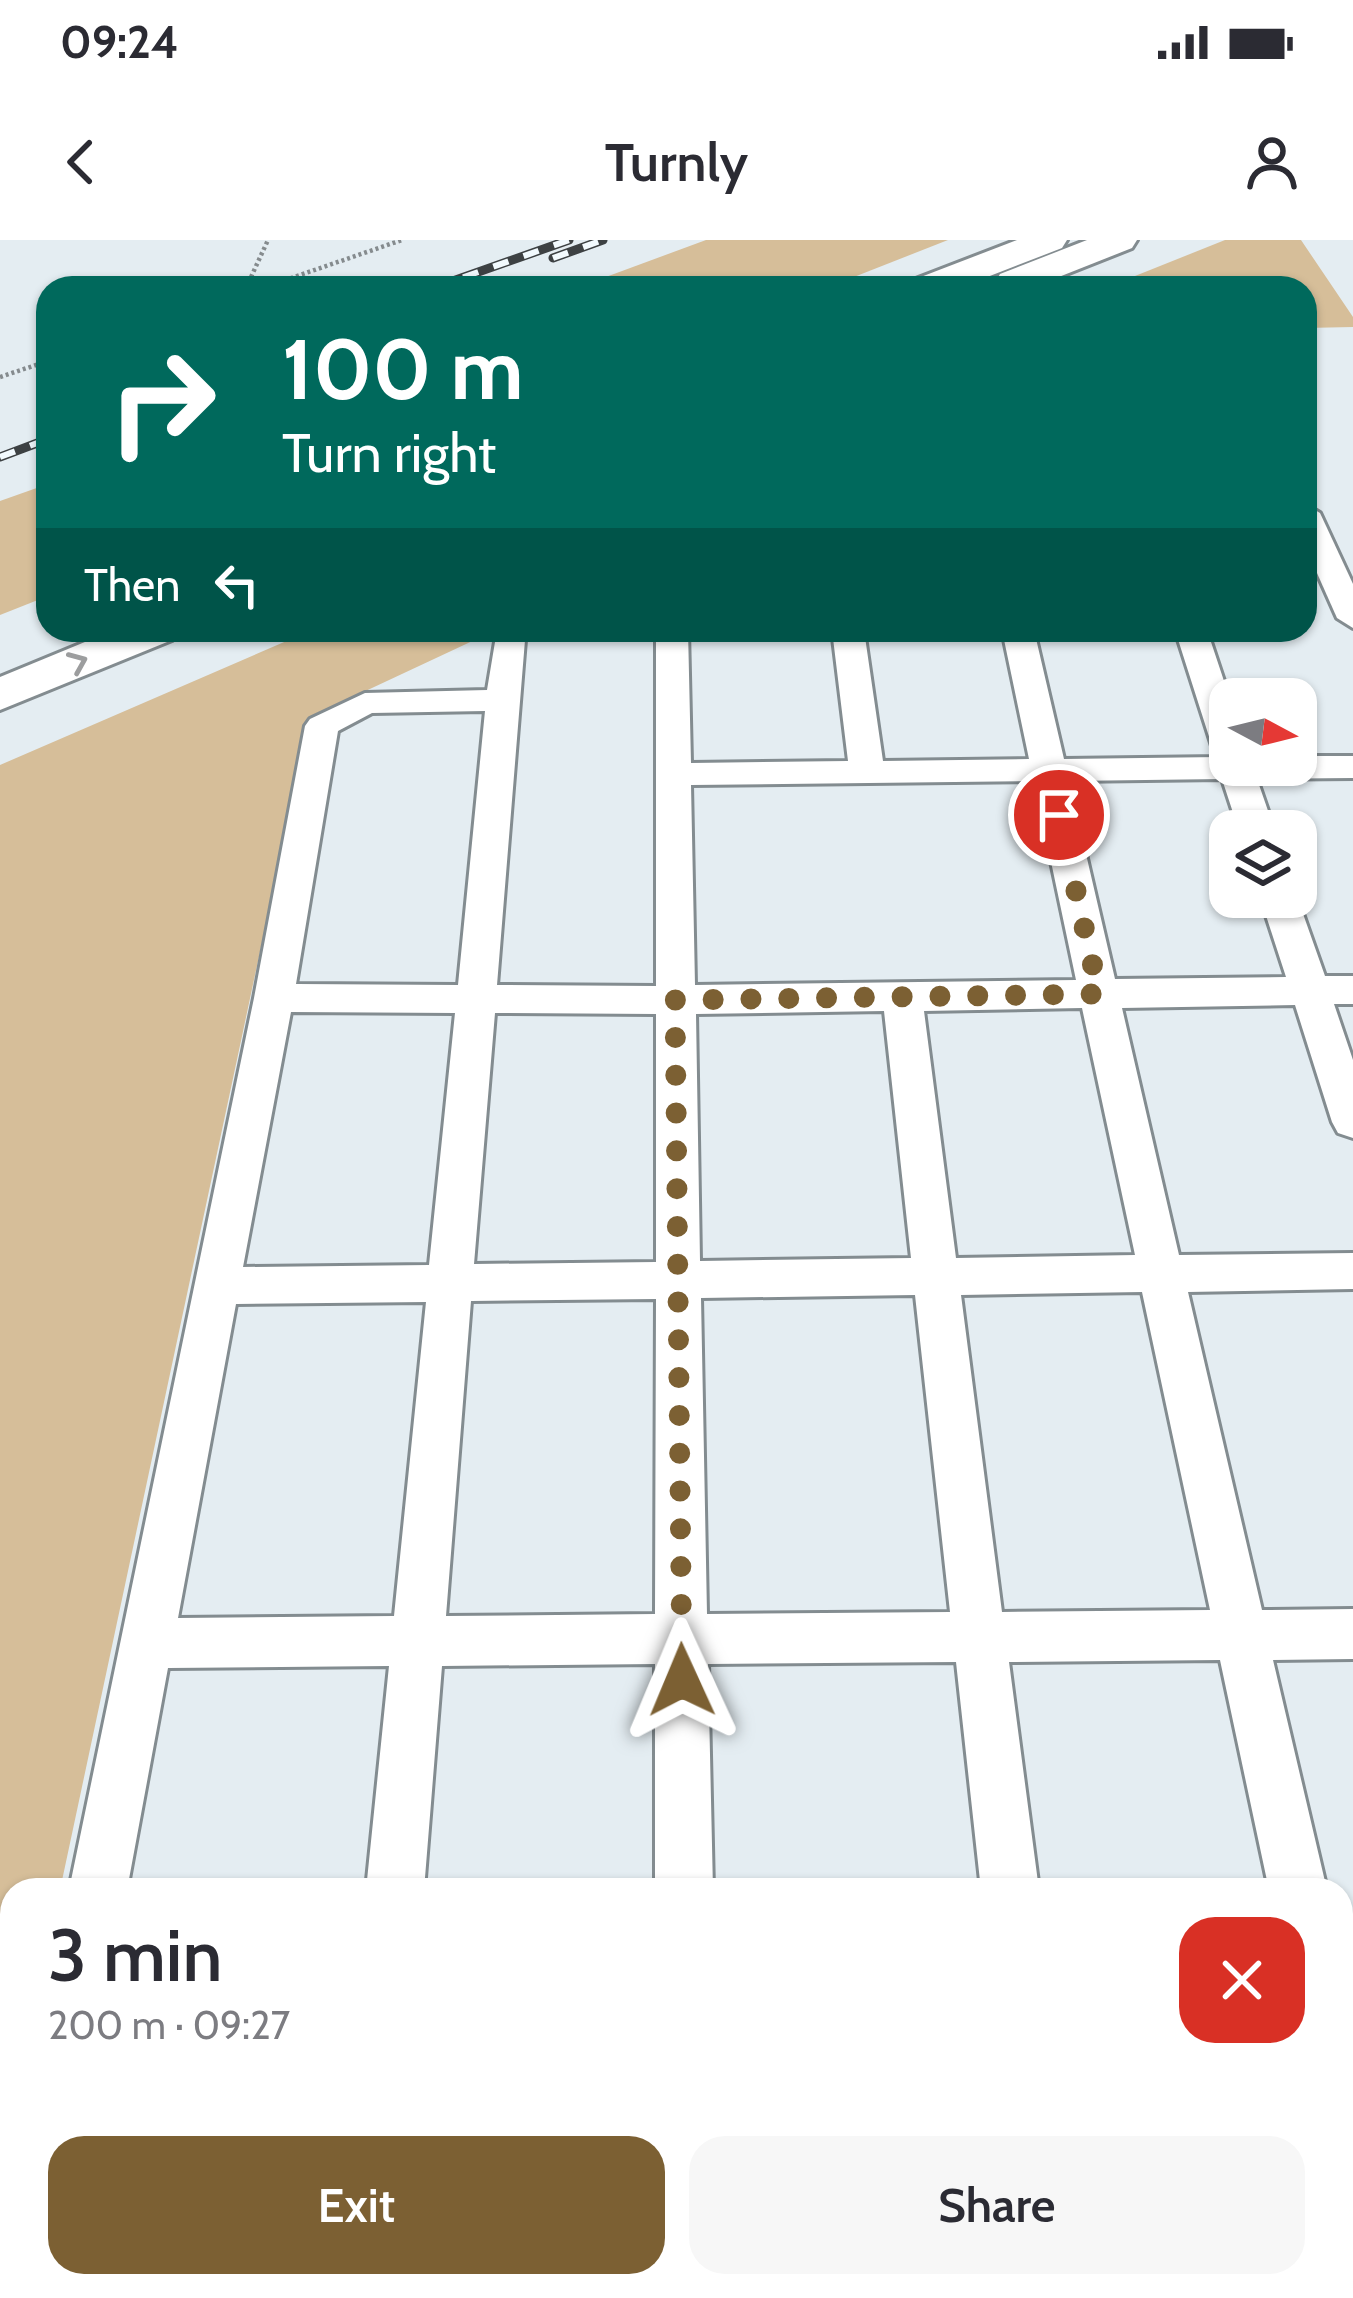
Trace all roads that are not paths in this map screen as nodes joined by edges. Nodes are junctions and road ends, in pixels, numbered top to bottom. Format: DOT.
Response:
graph roads {
  1 [pos="1049,240"];
  2 [pos="1119,240"];
  3 [pos="957,276"];
  4 [pos="1028,276"];
  5 [pos="1317,539"];
  6 [pos="1317,606"];
  7 [pos="1350,611"];
  8 [pos="36,641"];
  9 [pos="126,642"];
  10 [pos="509,642"];
  11 [pos="672,642"];
  12 [pos="850,642"];
  13 [pos="1021,642"];
  14 [pos="1195,642"];
  15 [pos="0,656"];
  16 [pos="1209,685"];
  17 [pos="0,695"];
  18 [pos="505,700"];
  19 [pos="1209,762"];
  20 [pos="1317,765"];
  21 [pos="1353,767"];
  22 [pos="1049,770"];
  23 [pos="867,772"];
  24 [pos="673,774"];
  25 [pos="1286,918"];
  26 [pos="1353,990"];
  27 [pos="1310,991"];
  28 [pos="1099,994"];
  29 [pos="902,996"];
  30 [pos="274,998"];
  31 [pos="477,999"];
  32 [pos="675,1000"];
  33 [pos="1353,1122"];
  34 [pos="1353,1270"];
  35 [pos="1161,1273"];
  36 [pos="937,1276"];
  37 [pos="677,1280"];
  38 [pos="451,1282"];
  39 [pos="217,1286"];
  40 [pos="1353,1634"];
  41 [pos="1242,1635"];
  42 [pos="980,1636"];
  43 [pos="681,1638"];
  44 [pos="418,1640"];
  45 [pos="146,1642"];
  46 [pos="100,1878"];
  47 [pos="396,1878"];
  48 [pos="684,1878"];
  49 [pos="1009,1878"];
  50 [pos="1295,1878"];
  1 -- 3 [label="main road"];
  2 -- 4 [label="main road"];
  5 -- 7 [label="street"];
  6 -- 7 [label="street"];
  8 -- 15 [label="main road"];
  17 -- 9 [label="main road, one-way"];
  10 -- 18 [label="street"];
  11 -- 24 [label="street"];
  12 -- 23 [label="street"];
  13 -- 22 [label="street"];
  14 -- 16 [label="street"];
  18 -- 30 [label="street"];
  18 -- 31 [label="street"];
  19 -- 22 [label="street"];
  20 -- 21 [label="street"];
  22 -- 23 [label="street"];
  22 -- 28 [label="street"];
  23 -- 24 [label="street"];
  24 -- 32 [label="street"];
  25 -- 27 [label="street"];
  26 -- 27 [label="street"];
  27 -- 28 [label="street"];
  27 -- 33 [label="street"];
  28 -- 29 [label="street"];
  28 -- 35 [label="street"];
  29 -- 32 [label="street"];
  29 -- 36 [label="street"];
  30 -- 31 [label="street"];
  30 -- 39 [label="street"];
  31 -- 32 [label="street"];
  31 -- 38 [label="street"];
  32 -- 37 [label="street"];
  34 -- 35 [label="street"];
  35 -- 36 [label="street"];
  35 -- 41 [label="street"];
  36 -- 37 [label="street"];
  36 -- 42 [label="street"];
  37 -- 38 [label="street"];
  37 -- 43 [label="street"];
  38 -- 39 [label="street"];
  38 -- 44 [label="street"];
  39 -- 45 [label="street"];
  40 -- 41 [label="street"];
  41 -- 42 [label="street"];
  41 -- 50 [label="street"];
  42 -- 43 [label="street"];
  42 -- 49 [label="street"];
  43 -- 44 [label="street"];
  43 -- 48 [label="street"];
  44 -- 45 [label="street"];
  44 -- 47 [label="street"];
  45 -- 46 [label="street"];
}
